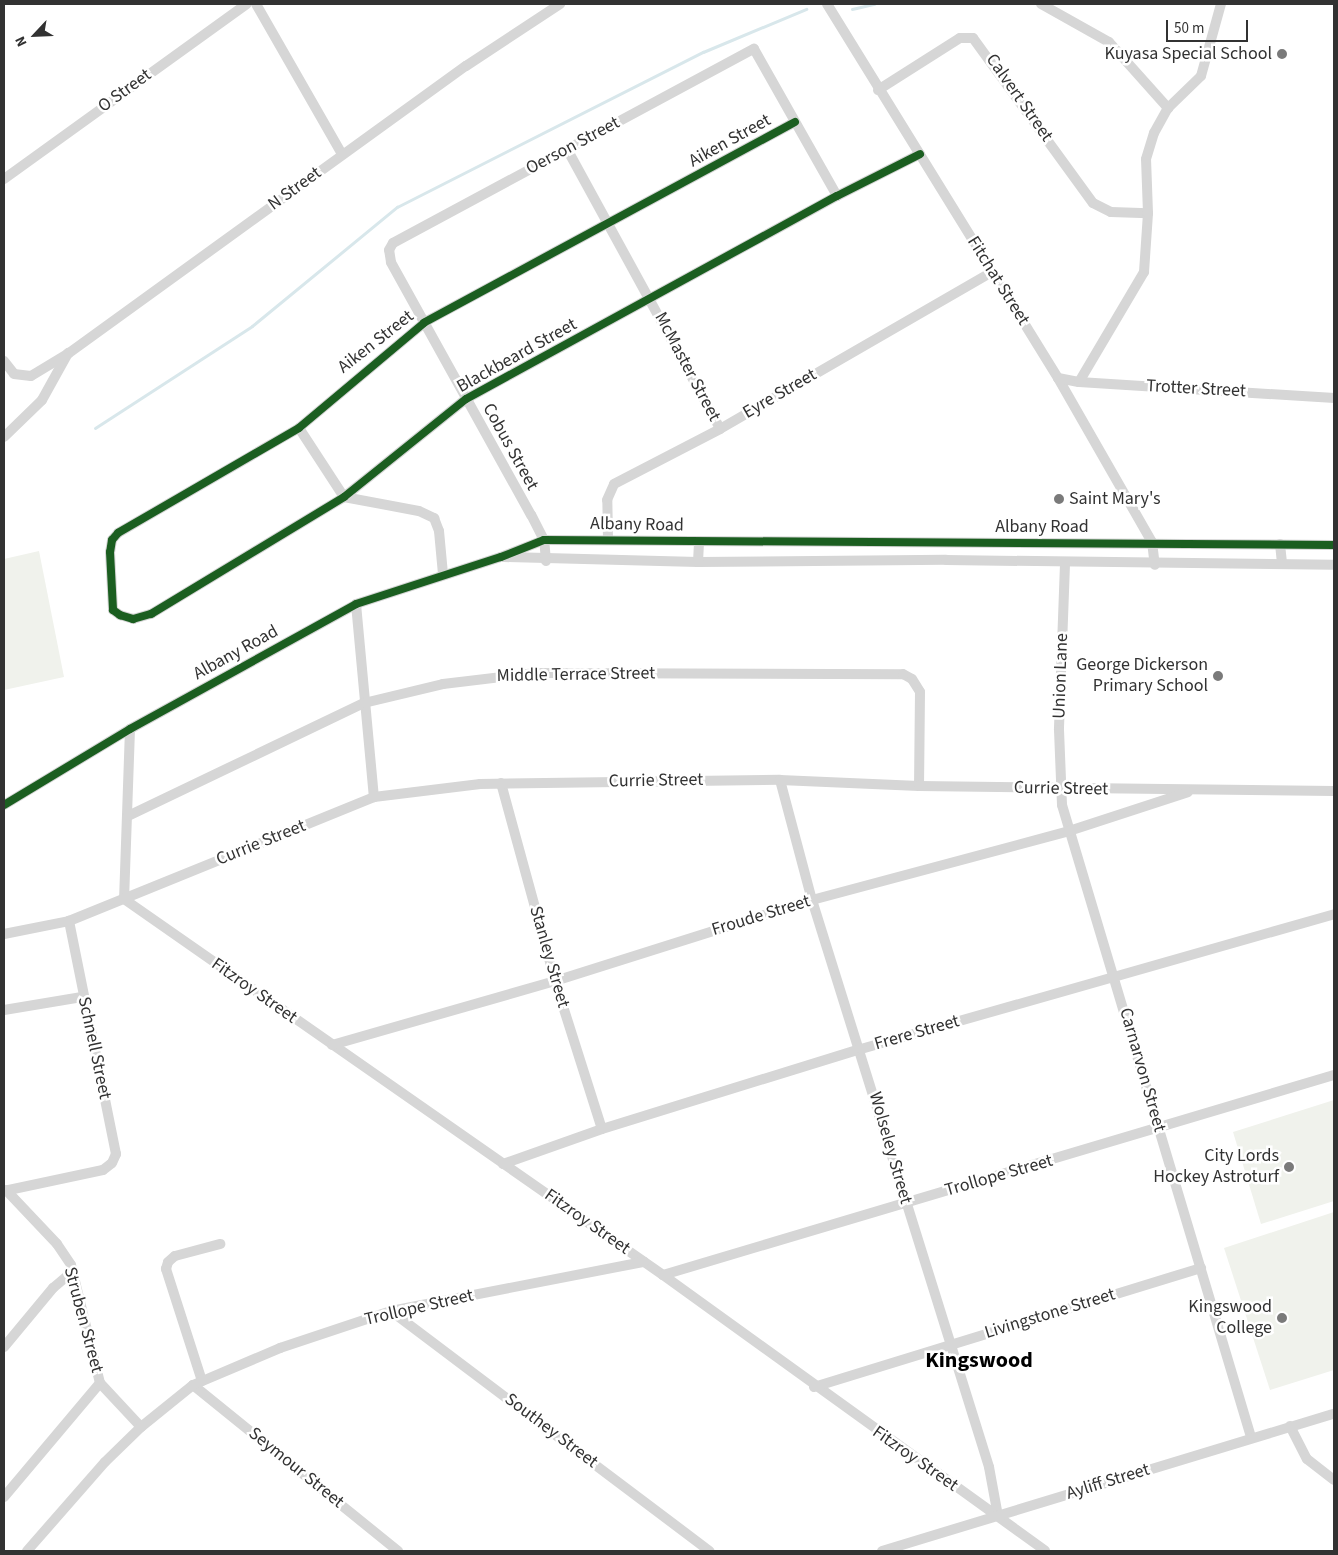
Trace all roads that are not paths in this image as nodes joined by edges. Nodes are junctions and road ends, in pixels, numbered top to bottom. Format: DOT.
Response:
graph roads {
  1 [pos="247,4"];
  2 [pos="256,4"];
  3 [pos="560,4"];
  4 [pos="828,4"];
  5 [pos="1041,4"];
  6 [pos="1221,4"];
  7 [pos="878,90"];
  8 [pos="1168,108"];
  9 [pos="795,122"];
  10 [pos="567,149"];
  11 [pos="342,154"];
  12 [pos="920,154"];
  13 [pos="4,179"];
  14 [pos="837,196"];
  15 [pos="1148,213"];
  16 [pos="609,225"];
  17 [pos="393,244"];
  18 [pos="992,272"];
  19 [pos="652,300"];
  20 [pos="424,323"];
  21 [pos="68,352"];
  22 [pos="4,362"];
  23 [pos="1058,378"];
  24 [pos="1079,382"];
  25 [pos="1334,398"];
  26 [pos="466,399"];
  27 [pos="299,428"];
  28 [pos="720,429"];
  29 [pos="4,437"];
  30 [pos="344,497"];
  31 [pos="608,538"];
  32 [pos="544,540"];
  33 [pos="698,541"];
  34 [pos="946,542"];
  35 [pos="1152,542"];
  36 [pos="1280,544"];
  37 [pos="1334,545"];
  38 [pos="501,557"];
  39 [pos="946,560"];
  40 [pos="546,561"];
  41 [pos="698,562"];
  42 [pos="1065,564"];
  43 [pos="1155,564"];
  44 [pos="1282,564"];
  45 [pos="1334,565"];
  46 [pos="443,574"];
  47 [pos="356,604"];
  48 [pos="120,615"];
  49 [pos="364,703"];
  50 [pos="130,728"];
  51 [pos="780,780"];
  52 [pos="501,783"];
  53 [pos="919,786"];
  54 [pos="1059,789"];
  55 [pos="1191,791"];
  56 [pos="1334,791"];
  57 [pos="374,797"];
  58 [pos="4,805"];
  59 [pos="128,816"];
  60 [pos="1069,831"];
  61 [pos="124,899"];
  62 [pos="812,900"];
  63 [pos="1334,914"];
  64 [pos="69,921"];
  65 [pos="4,934"];
  66 [pos="1115,977"];
  67 [pos="555,981"];
  68 [pos="82,997"];
  69 [pos="4,1010"];
  70 [pos="332,1045"];
  71 [pos="861,1049"];
  72 [pos="1334,1075"];
  73 [pos="602,1129"];
  74 [pos="1160,1130"];
  75 [pos="503,1164"];
  76 [pos="5,1190"];
  77 [pos="906,1203"];
  78 [pos="220,1244"];
  79 [pos="644,1262"];
  80 [pos="1201,1268"];
  81 [pos="73,1271"];
  82 [pos="664,1276"];
  83 [pos="391,1311"];
  84 [pos="950,1344"];
  85 [pos="4,1347"];
  86 [pos="100,1383"];
  87 [pos="198,1383"];
  88 [pos="814,1387"];
  89 [pos="1334,1414"];
  90 [pos="1290,1426"];
  91 [pos="141,1427"];
  92 [pos="1251,1437"];
  93 [pos="1334,1480"];
  94 [pos="4,1497"];
  95 [pos="998,1516"];
  96 [pos="27,1551"];
  97 [pos="398,1551"];
  98 [pos="710,1551"];
  99 [pos="882,1551"];
  100 [pos="1045,1551"];
  1 -- 13 [label="street, O Street"];
  2 -- 11 [label="street"];
  3 -- 11 [label="street, N Street"];
  4 -- 7 [label="street, Fitchat Street"];
  5 -- 8 [label="street"];
  6 -- 8 [label="street"];
  7 -- 12 [label="street, Fitchat Street"];
  7 -- 15 [label="street, Calvert Street"];
  8 -- 15 [label="street"];
  9 -- 10 [label="street, Oerson Street"];
  9 -- 14 [label="street"];
  9 -- 16 [label="street, Aiken Street"];
  10 -- 16 [label="street, McMaster Street"];
  10 -- 17 [label="street, Oerson Street"];
  11 -- 21 [label="street, N Street"];
  12 -- 14 [label="street, Blackbeard Street"];
  12 -- 18 [label="street, Fitchat Street"];
  14 -- 19 [label="street, Blackbeard Street"];
  15 -- 24 [label="street"];
  16 -- 19 [label="street, McMaster Street"];
  16 -- 20 [label="street, Aiken Street"];
  17 -- 20 [label="street, Cobus Street"];
  18 -- 23 [label="street, Fitchat Street"];
  18 -- 28 [label="street, Eyre Street"];
  19 -- 26 [label="street, Blackbeard Street"];
  19 -- 28 [label="street, McMaster Street"];
  20 -- 26 [label="street, Cobus Street"];
  20 -- 27 [label="street, Aiken Street"];
  21 -- 22 [label="street, N Street"];
  21 -- 29 [label="street"];
  23 -- 24 [label="street, Trotter Street"];
  23 -- 35 [label="street, Fitchat Street"];
  24 -- 25 [label="street, Trotter Street"];
  26 -- 30 [label="street, Blackbeard Street"];
  26 -- 32 [label="street, Cobus Street"];
  27 -- 30 [label="street"];
  27 -- 48 [label="street, Aiken Street"];
  28 -- 31 [label="street, Eyre Street"];
  30 -- 46 [label="street"];
  30 -- 48 [label="street, Blackbeard Street"];
  31 -- 32 [label="street, Albany Road"];
  31 -- 33 [label="street, Albany Road"];
  32 -- 38 [label="street, Albany Road"];
  32 -- 40 [label="street, Cobus Street"];
  33 -- 34 [label="street, Albany Road"];
  33 -- 41 [label="street"];
  34 -- 35 [label="street, Albany Road"];
  34 -- 39 [label="street"];
  35 -- 36 [label="street, Albany Road"];
  35 -- 43 [label="street, Fitchat Street"];
  36 -- 37 [label="street, Albany Road"];
  36 -- 44 [label="street"];
  38 -- 40 [label="street, Albany Road"];
  38 -- 46 [label="street, Albany Road"];
  39 -- 41 [label="street, Albany Road"];
  39 -- 42 [label="street, Albany Road"];
  40 -- 41 [label="street, Albany Road"];
  42 -- 43 [label="street, Albany Road"];
  42 -- 54 [label="street, Union Lane"];
  43 -- 44 [label="street, Albany Road"];
  44 -- 45 [label="street, Albany Road"];
  46 -- 47 [label="street, Albany Road"];
  47 -- 49 [label="street"];
  47 -- 50 [label="street, Albany Road"];
  49 -- 53 [label="street, Middle Terrace Street"];
  49 -- 57 [label="street"];
  49 -- 59 [label="street, Middle Terrace Street"];
  50 -- 58 [label="street, Albany Road"];
  50 -- 59 [label="street"];
  51 -- 52 [label="street, Currie Street"];
  51 -- 53 [label="street, Currie Street"];
  51 -- 62 [label="street, Wolseley Street"];
  52 -- 57 [label="street, Currie Street"];
  52 -- 67 [label="street, Stanley Street"];
  53 -- 54 [label="street, Currie Street"];
  54 -- 55 [label="street, Currie Street"];
  54 -- 60 [label="street, Carnarvon Street"];
  55 -- 56 [label="street, Currie Street"];
  55 -- 60 [label="street, Froude Street"];
  57 -- 61 [label="street, Currie Street"];
  59 -- 61 [label="street"];
  60 -- 62 [label="street, Froude Street"];
  60 -- 66 [label="street, Carnarvon Street"];
  61 -- 64 [label="street, Currie Street"];
  61 -- 70 [label="street, Fitzroy Street"];
  62 -- 67 [label="street, Froude Street"];
  62 -- 71 [label="street, Wolseley Street"];
  63 -- 66 [label="street, Frere Street"];
  64 -- 65 [label="street, Currie Street"];
  64 -- 68 [label="street, Schnell Street"];
  66 -- 71 [label="street, Frere Street"];
  66 -- 74 [label="street, Carnarvon Street"];
  67 -- 70 [label="street, Froude Street"];
  67 -- 73 [label="street, Stanley Street"];
  68 -- 69 [label="street"];
  68 -- 76 [label="street, Schnell Street"];
  70 -- 75 [label="street, Fitzroy Street"];
  71 -- 73 [label="street, Frere Street"];
  71 -- 77 [label="street, Wolseley Street"];
  72 -- 74 [label="street, Trollope Street"];
  73 -- 75 [label="street, Frere Street"];
  74 -- 77 [label="street, Trollope Street"];
  74 -- 80 [label="street, Carnarvon Street"];
  75 -- 79 [label="street, Fitzroy Street"];
  76 -- 81 [label="street, Struben Street"];
  77 -- 82 [label="street, Trollope Street"];
  77 -- 84 [label="street, Wolseley Street"];
  78 -- 87 [label="street"];
  79 -- 82 [label="street, Fitzroy Street"];
  79 -- 83 [label="street, Trollope Street"];
  80 -- 84 [label="street, Livingstone Street"];
  80 -- 92 [label="street, Carnarvon Street"];
  81 -- 85 [label="street"];
  81 -- 86 [label="street, Struben Street"];
  82 -- 88 [label="street, Fitzroy Street"];
  83 -- 87 [label="street, Trollope Street"];
  83 -- 98 [label="street, Southey Street"];
  84 -- 88 [label="street, Livingstone Street"];
  84 -- 95 [label="street, Wolseley Street"];
  86 -- 91 [label="street, Struben Street"];
  86 -- 94 [label="street"];
  87 -- 91 [label="street, Trollope Street"];
  87 -- 97 [label="street, Seymour Street"];
  88 -- 95 [label="street, Fitzroy Street"];
  89 -- 90 [label="street, Ayliff Street"];
  90 -- 92 [label="street, Ayliff Street"];
  90 -- 93 [label="street"];
  91 -- 96 [label="street, Trollope Street"];
  92 -- 95 [label="street, Ayliff Street"];
  95 -- 99 [label="street, Ayliff Street"];
  95 -- 100 [label="street, Fitzroy Street"];
}
